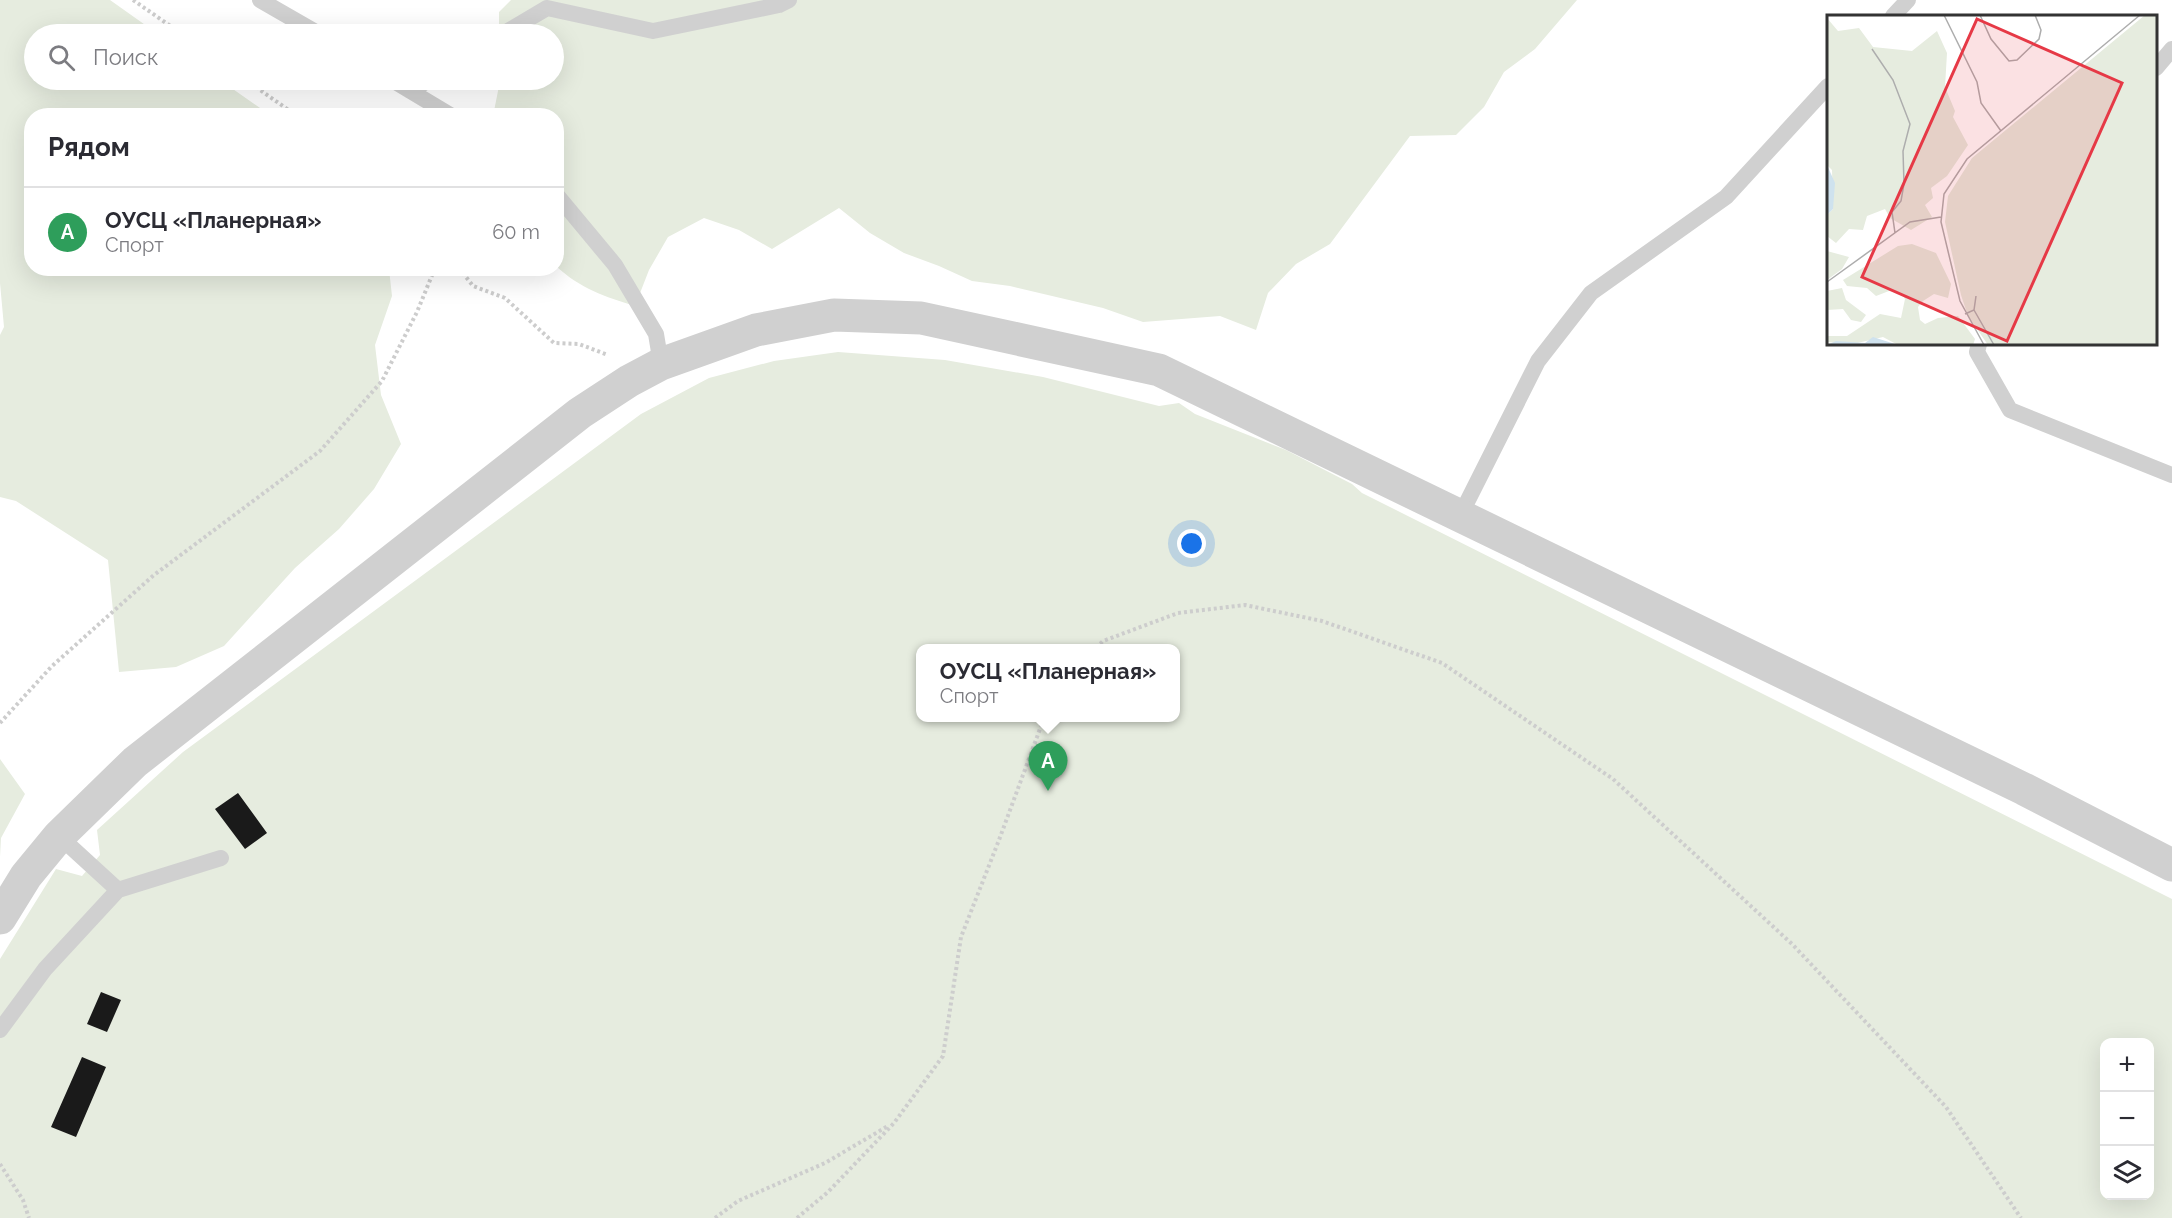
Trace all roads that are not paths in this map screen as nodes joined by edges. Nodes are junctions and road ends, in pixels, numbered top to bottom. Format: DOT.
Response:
graph roads {
  1 [pos="260,0"];
  2 [pos="789,0"];
  3 [pos="1908,0"];
  4 [pos="1894,15"];
  5 [pos="302,24"];
  6 [pos="519,24"];
  7 [pos="2172,50"];
  8 [pos="2157,67"];
  9 [pos="1827,87"];
  10 [pos="410,91"];
  11 [pos="439,108"];
  12 [pos="564,204"];
  13 [pos="1979,345"];
  14 [pos="661,364"];
  15 [pos="2172,475"];
  16 [pos="1460,516"];
  17 [pos="58,836"];
  18 [pos="222,858"];
  19 [pos="2172,865"];
  20 [pos="118,890"];
  21 [pos="0,918"];
  22 [pos="0,1030"];
  1 -- 5 [label="lane"];
  2 -- 6 [label="lane"];
  3 -- 4 [label="lane"];
  7 -- 8 [label="lane"];
  9 -- 16 [label="lane"];
  10 -- 11 [label="lane"];
  12 -- 14 [label="lane"];
  13 -- 15 [label="lane"];
  14 -- 16 [label="street"];
  14 -- 17 [label="street"];
  16 -- 19 [label="street"];
  17 -- 20 [label="lane"];
  17 -- 21 [label="street"];
  18 -- 20 [label="lane"];
  20 -- 22 [label="lane"];
}
